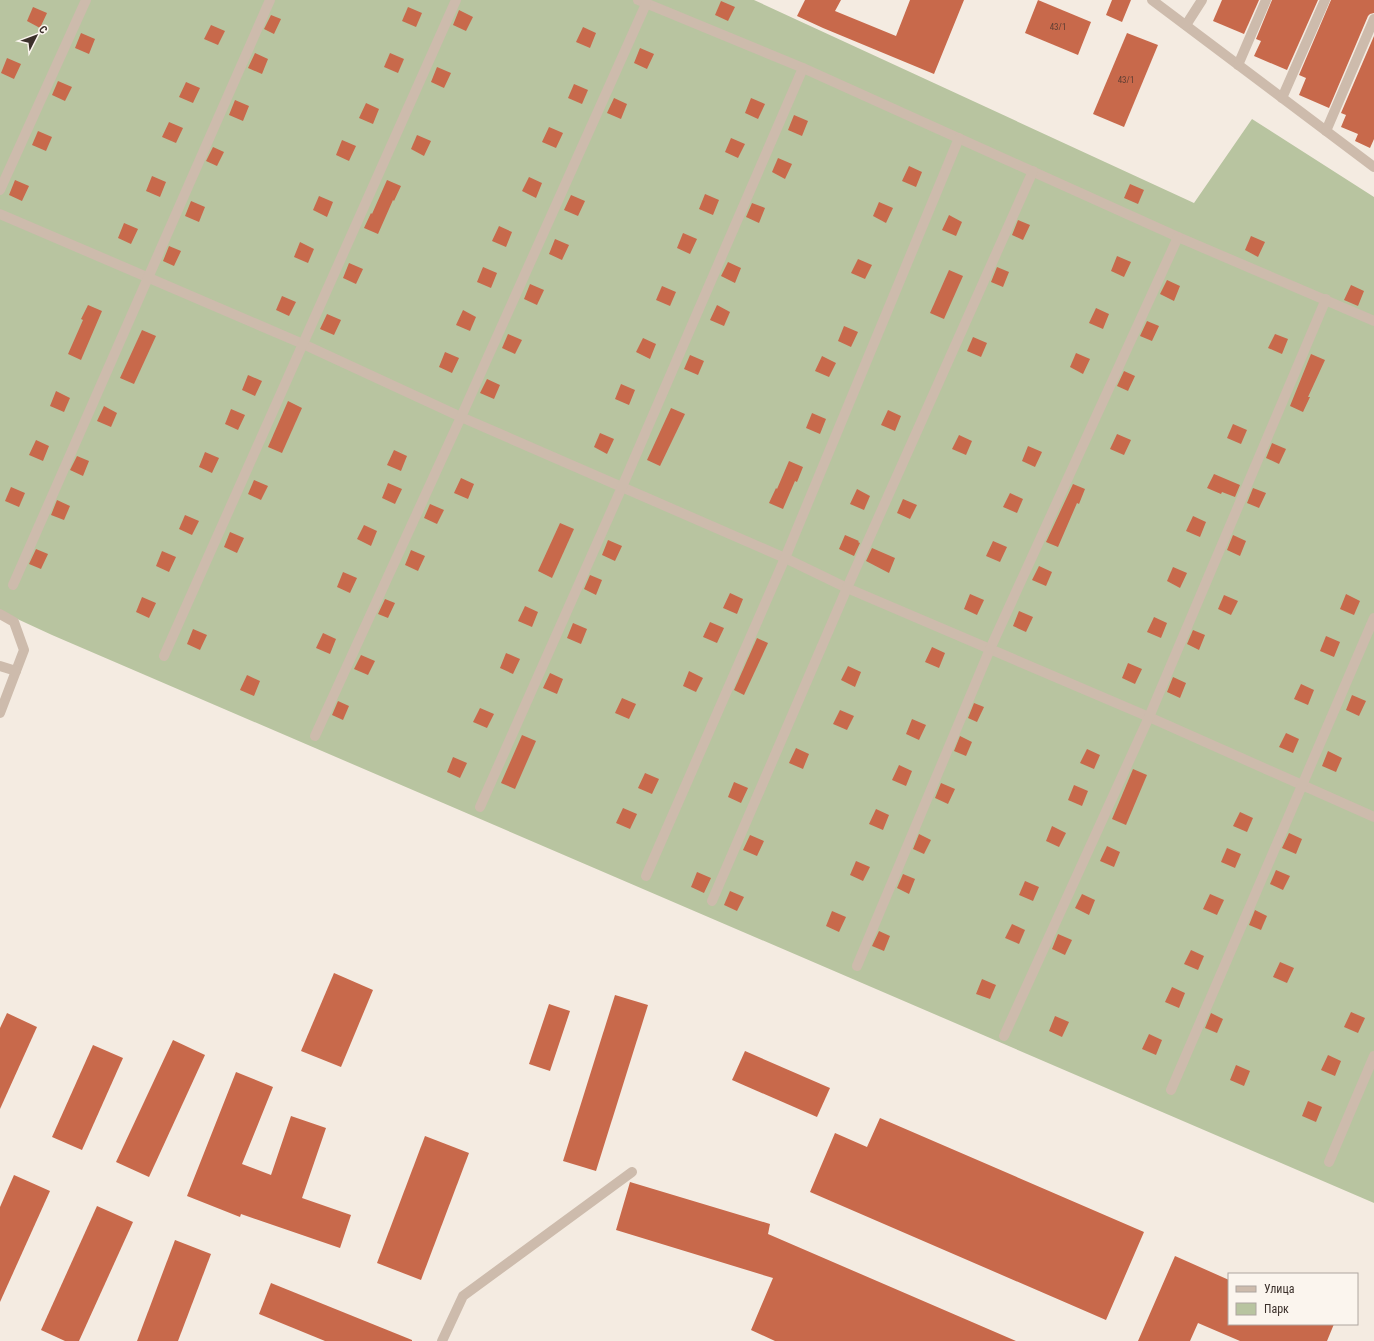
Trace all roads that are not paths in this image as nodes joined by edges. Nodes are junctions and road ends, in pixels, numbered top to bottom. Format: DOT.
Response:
graph roads {
  1 [pos="86,0"];
  2 [pos="270,0"];
  3 [pos="456,0"];
  4 [pos="1152,0"];
  5 [pos="1202,0"];
  6 [pos="1266,0"];
  7 [pos="1325,0"];
  8 [pos="642,2"];
  9 [pos="1374,18"];
  10 [pos="1186,25"];
  11 [pos="1238,65"];
  12 [pos="803,68"];
  13 [pos="1282,98"];
  14 [pos="1326,131"];
  15 [pos="959,138"];
  16 [pos="1374,166"];
  17 [pos="1033,172"];
  18 [pos="0,190"];
  19 [pos="0,214"];
  20 [pos="1178,237"];
  21 [pos="148,277"];
  22 [pos="1326,300"];
  23 [pos="1374,320"];
  24 [pos="303,344"];
  25 [pos="461,417"];
  26 [pos="622,487"];
  27 [pos="785,558"];
  28 [pos="13,585"];
  29 [pos="847,588"];
  30 [pos="0,614"];
  31 [pos="1374,618"];
  32 [pos="990,649"];
  33 [pos="164,656"];
  34 [pos="0,666"];
  35 [pos="16,671"];
  36 [pos="0,713"];
  37 [pos="1149,717"];
  38 [pos="315,736"];
  39 [pos="1303,785"];
  40 [pos="480,807"];
  41 [pos="1374,817"];
  42 [pos="646,876"];
  43 [pos="712,901"];
  44 [pos="857,966"];
  45 [pos="1004,1036"];
  46 [pos="1374,1056"];
  47 [pos="1171,1090"];
  48 [pos="1329,1162"];
  49 [pos="632,1172"];
  50 [pos="442,1341"];
  1 -- 18 [label="street"];
  2 -- 21 [label="street"];
  3 -- 24 [label="street"];
  4 -- 10 [label="street"];
  5 -- 10 [label="street"];
  6 -- 11 [label="street"];
  7 -- 13 [label="street"];
  8 -- 12 [label="street"];
  8 -- 25 [label="street"];
  9 -- 14 [label="street"];
  10 -- 11 [label="street"];
  11 -- 13 [label="street"];
  12 -- 15 [label="street"];
  12 -- 26 [label="street"];
  13 -- 14 [label="street"];
  14 -- 16 [label="street"];
  15 -- 17 [label="street"];
  15 -- 27 [label="street"];
  17 -- 20 [label="street"];
  17 -- 29 [label="street"];
  19 -- 21 [label="street"];
  20 -- 22 [label="street"];
  20 -- 32 [label="street"];
  21 -- 24 [label="street"];
  21 -- 28 [label="street"];
  22 -- 23 [label="street"];
  22 -- 37 [label="street"];
  24 -- 25 [label="street"];
  24 -- 33 [label="street"];
  25 -- 26 [label="street"];
  25 -- 38 [label="street"];
  26 -- 27 [label="street"];
  26 -- 40 [label="street"];
  27 -- 29 [label="street"];
  27 -- 42 [label="street"];
  29 -- 32 [label="street"];
  29 -- 43 [label="street"];
  30 -- 35 [label="street"];
  31 -- 39 [label="street"];
  32 -- 37 [label="street"];
  32 -- 44 [label="street"];
  34 -- 35 [label="street"];
  35 -- 36 [label="street"];
  37 -- 39 [label="street"];
  37 -- 45 [label="street"];
  39 -- 41 [label="street"];
  39 -- 47 [label="street"];
  46 -- 48 [label="street"];
  49 -- 50 [label="street"];
}
